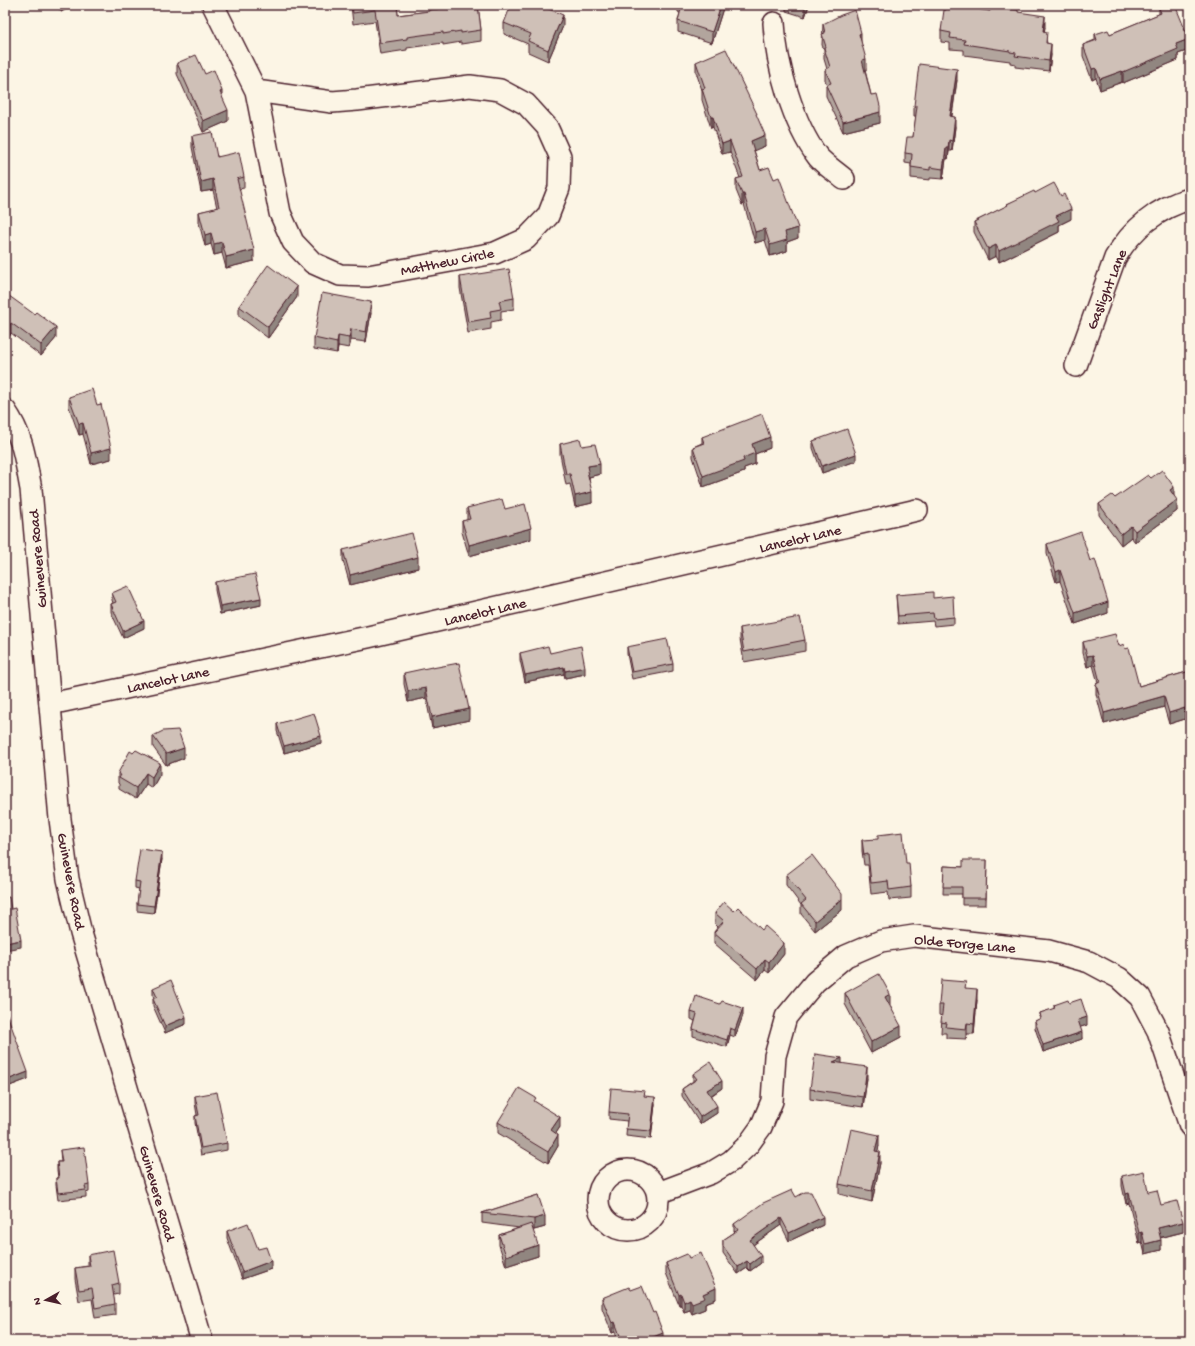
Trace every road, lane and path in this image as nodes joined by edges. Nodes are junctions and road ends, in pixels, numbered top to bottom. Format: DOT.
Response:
graph roads {
  1 [pos="213,5"];
  2 [pos="774,23"];
  3 [pos="256,91"];
  4 [pos="844,179"];
  5 [pos="1190,199"];
  6 [pos="1076,366"];
  7 [pos="5,410"];
  8 [pos="917,510"];
  9 [pos="50,704"];
  10 [pos="1190,1126"];
  11 [pos="658,1193"];
  12 [pos="202,1341"];
  1 -- 3 [label="street, Matthew Circle"];
  2 -- 4 [label="street"];
  3 -- 3 [label="street, Matthew Circle"];
  5 -- 6 [label="street, Gaslight Lane"];
  7 -- 9 [label="street, Guinevere Road"];
  8 -- 9 [label="street, Lancelot Lane"];
  9 -- 12 [label="street, Guinevere Road"];
  10 -- 11 [label="street, Olde Forge Lane"];
}
